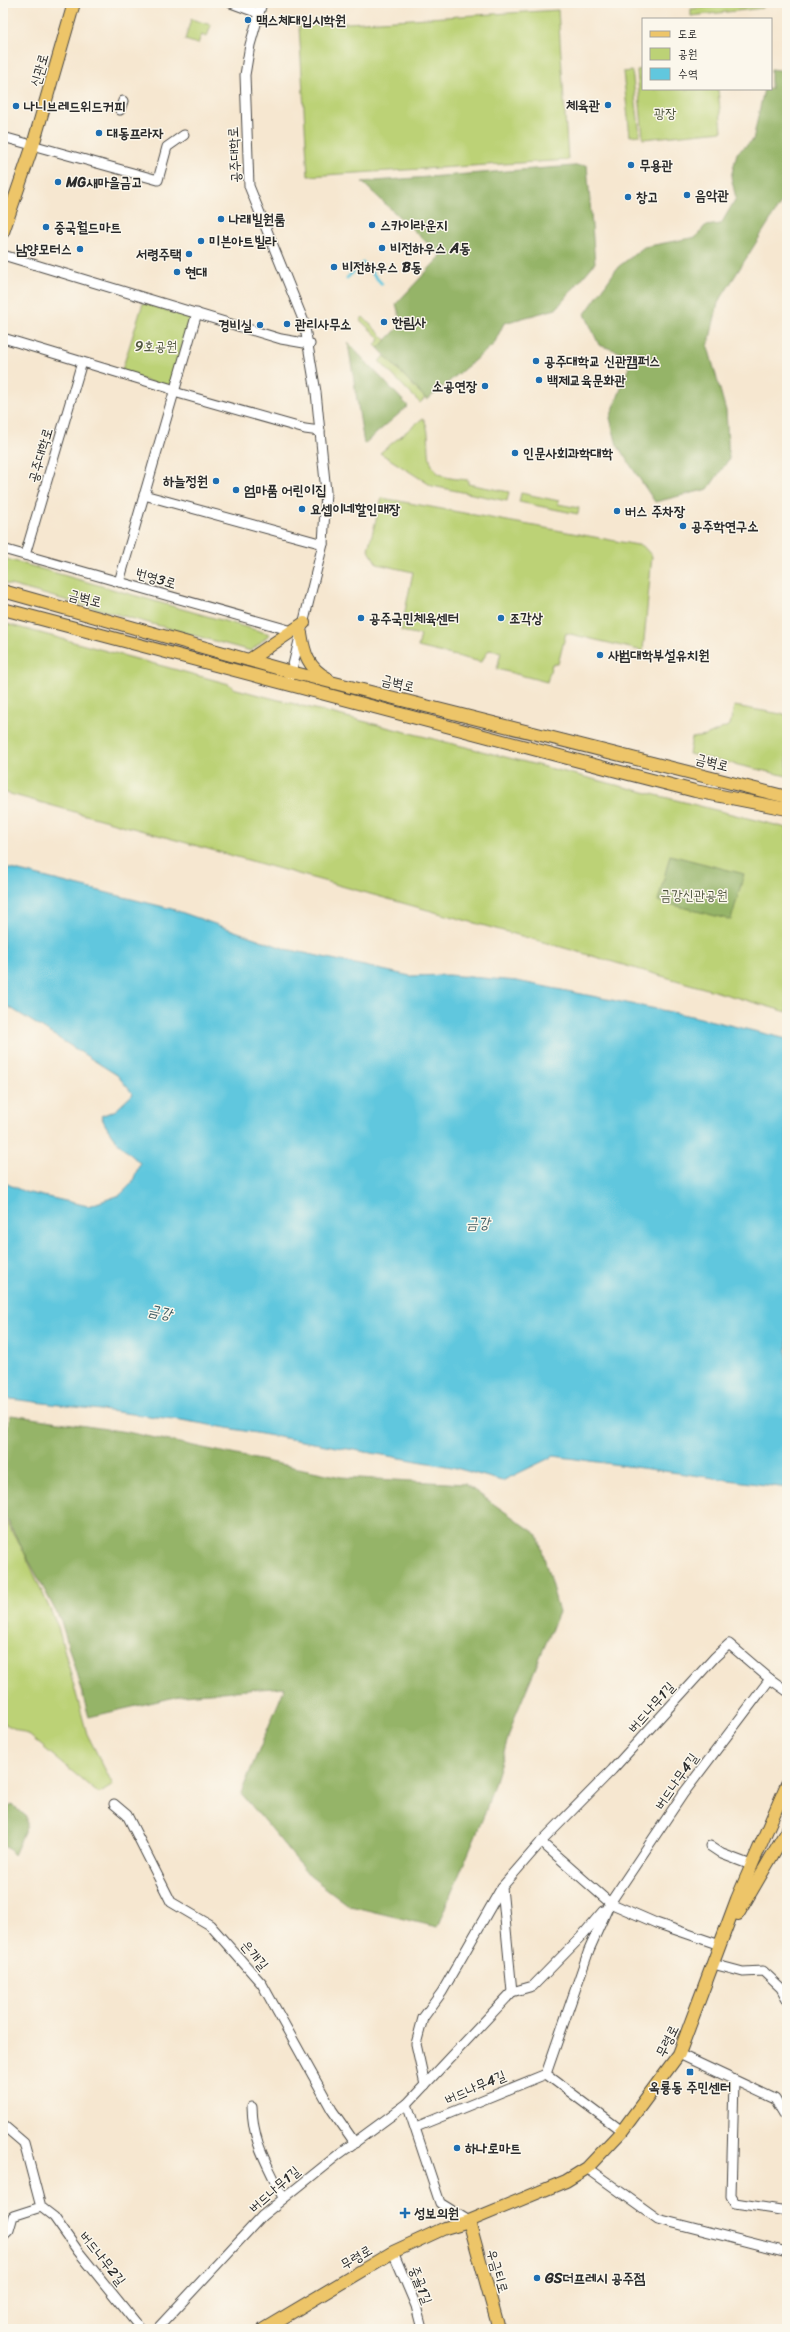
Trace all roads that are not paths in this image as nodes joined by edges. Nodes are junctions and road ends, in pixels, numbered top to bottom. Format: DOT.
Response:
graph roads {
  1 [pos="74,3"];
  2 [pos="262,3"];
  3 [pos="228,5"];
  4 [pos="258,13"];
  5 [pos="123,101"];
  6 [pos="120,110"];
  7 [pos="184,135"];
  8 [pos="3,137"];
  9 [pos="33,145"];
  10 [pos="3,232"];
  11 [pos="3,255"];
  12 [pos="197,313"];
  13 [pos="3,338"];
  14 [pos="310,344"];
  15 [pos="82,362"];
  16 [pos="174,392"];
  17 [pos="320,431"];
  18 [pos="144,495"];
  19 [pos="323,544"];
  20 [pos="3,549"];
  21 [pos="25,555"];
  22 [pos="119,582"];
  23 [pos="3,591"];
  24 [pos="3,609"];
  25 [pos="300,629"];
  26 [pos="249,660"];
  27 [pos="291,672"];
  28 [pos="337,683"];
  29 [pos="288,685"];
  30 [pos="787,797"];
  31 [pos="787,809"];
  32 [pos="770,1679"];
  33 [pos="787,1691"];
  34 [pos="787,1784"];
  35 [pos="114,1804"];
  36 [pos="787,1830"];
  37 [pos="541,1842"];
  38 [pos="710,1846"];
  39 [pos="751,1865"];
  40 [pos="502,1887"];
  41 [pos="610,1903"];
  42 [pos="720,1945"];
  43 [pos="713,1964"];
  44 [pos="512,1992"];
  45 [pos="787,1999"];
  46 [pos="679,2054"];
  47 [pos="546,2074"];
  48 [pos="734,2081"];
  49 [pos="425,2085"];
  50 [pos="407,2104"];
  51 [pos="252,2107"];
  52 [pos="787,2119"];
  53 [pos="3,2125"];
  54 [pos="416,2127"];
  55 [pos="622,2131"];
  56 [pos="356,2143"];
  57 [pos="587,2168"];
  58 [pos="283,2198"];
  59 [pos="40,2207"];
  60 [pos="787,2211"];
  61 [pos="468,2221"];
  62 [pos="3,2236"];
  63 [pos="393,2252"];
  64 [pos="787,2252"];
  65 [pos="141,2329"];
  66 [pos="157,2329"];
  67 [pos="264,2329"];
  68 [pos="422,2329"];
  69 [pos="499,2329"];
  1 -- 9 [label="main road, 신관로"];
  2 -- 4 [label="street, 공주대학로"];
  3 -- 4 [label="street"];
  4 -- 14 [label="street, 공주대학로"];
  5 -- 6 [label="street"];
  7 -- 9 [label="street"];
  8 -- 9 [label="street"];
  9 -- 10 [label="main road, 신관로"];
  11 -- 12 [label="street"];
  12 -- 14 [label="street"];
  12 -- 16 [label="street"];
  13 -- 15 [label="street"];
  14 -- 17 [label="street, 공주대학로"];
  15 -- 16 [label="street"];
  15 -- 21 [label="street, 공주대학로"];
  16 -- 17 [label="street"];
  16 -- 18 [label="street"];
  17 -- 19 [label="street, 공주대학로"];
  18 -- 19 [label="street"];
  18 -- 22 [label="street"];
  19 -- 25 [label="street, 공주대학로"];
  20 -- 21 [label="street, 번영3로"];
  21 -- 22 [label="street, 번영3로"];
  22 -- 25 [label="street, 번영3로"];
  23 -- 26 [label="main road, 금벽로"];
  24 -- 29 [label="main road, 금벽로"];
  25 -- 26 [label="main road"];
  25 -- 27 [label="street, 공주대학로"];
  25 -- 28 [label="main road"];
  26 -- 27 [label="main road, 금벽로"];
  27 -- 28 [label="main road, 금벽로"];
  27 -- 29 [label="street, 공주대학로"];
  28 -- 30 [label="main road, 금벽로"];
  29 -- 31 [label="main road, 금벽로"];
  32 -- 33 [label="street, 버드나무1길"];
  32 -- 37 [label="street, 버드나무1길"];
  32 -- 41 [label="street, 버드나무4길"];
  34 -- 39 [label="main road, 무령로"];
  35 -- 56 [label="street, 은개길"];
  36 -- 42 [label="main road"];
  37 -- 40 [label="street, 버드나무1길"];
  37 -- 41 [label="street"];
  38 -- 39 [label="street"];
  39 -- 42 [label="main road, 무령로"];
  40 -- 44 [label="street"];
  40 -- 49 [label="street, 버드나무1길"];
  41 -- 42 [label="street"];
  41 -- 44 [label="street"];
  41 -- 47 [label="street, 버드나무4길"];
  42 -- 43 [label="main road, 무령로"];
  43 -- 45 [label="street"];
  43 -- 46 [label="main road, 무령로"];
  44 -- 49 [label="street, 버드나무1길"];
  46 -- 48 [label="street"];
  46 -- 55 [label="main road, 무령로"];
  47 -- 54 [label="street, 버드나무4길"];
  47 -- 55 [label="street"];
  48 -- 52 [label="street"];
  48 -- 60 [label="street"];
  49 -- 50 [label="street, 버드나무1길"];
  50 -- 54 [label="street"];
  50 -- 56 [label="street, 버드나무1길"];
  51 -- 58 [label="street"];
  53 -- 59 [label="street"];
  54 -- 61 [label="street"];
  55 -- 57 [label="main road, 무령로"];
  56 -- 58 [label="street, 버드나무1길"];
  57 -- 61 [label="main road, 무령로"];
  57 -- 64 [label="street"];
  58 -- 66 [label="street, 버드나무1길"];
  59 -- 62 [label="street"];
  59 -- 65 [label="street, 버드나무2길"];
  61 -- 63 [label="main road, 무령로"];
  61 -- 69 [label="main road, 우금티로"];
  63 -- 67 [label="main road, 무령로"];
  63 -- 68 [label="street, 중골1길"];
}
